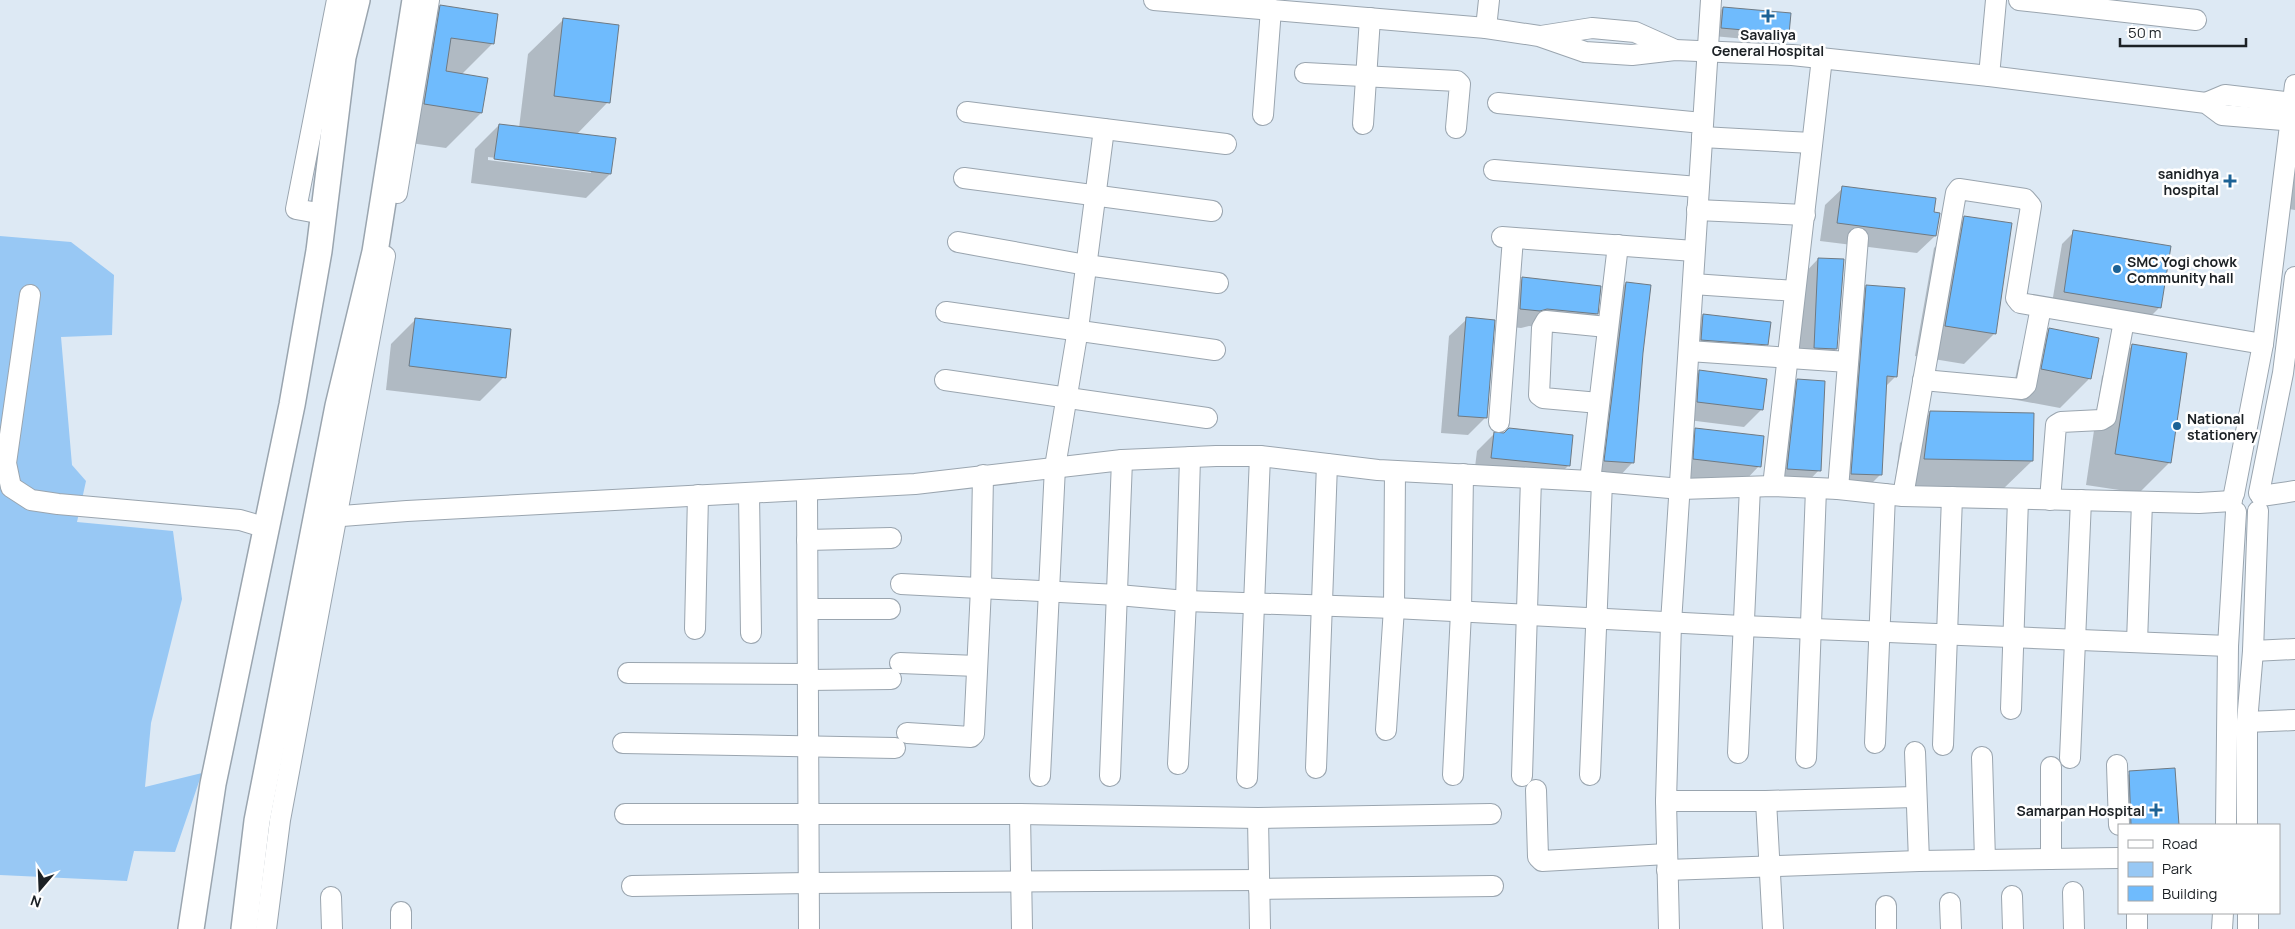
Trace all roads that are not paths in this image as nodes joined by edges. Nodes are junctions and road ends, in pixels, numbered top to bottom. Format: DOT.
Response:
graph roads {
  1 [pos="336,0"];
  2 [pos="357,0"];
  3 [pos="415,0"];
  4 [pos="429,0"];
  5 [pos="1154,0"];
  6 [pos="1489,0"];
  7 [pos="1710,0"];
  8 [pos="1996,0"];
  9 [pos="2018,0"];
  10 [pos="1349,8"];
  11 [pos="1271,9"];
  12 [pos="1370,18"];
  13 [pos="2196,20"];
  14 [pos="1486,28"];
  15 [pos="1706,51"];
  16 [pos="1822,58"];
  17 [pos="333,64"];
  18 [pos="1306,73"];
  19 [pos="1366,75"];
  20 [pos="1989,76"];
  21 [pos="1498,103"];
  22 [pos="2294,106"];
  23 [pos="967,112"];
  24 [pos="1263,115"];
  25 [pos="1363,124"];
  26 [pos="1456,128"];
  27 [pos="1104,129"];
  28 [pos="1702,130"];
  29 [pos="1812,143"];
  30 [pos="1226,144"];
  31 [pos="1494,170"];
  32 [pos="964,178"];
  33 [pos="1698,187"];
  34 [pos="1096,196"];
  35 [pos="1697,210"];
  36 [pos="1212,211"];
  37 [pos="1804,215"];
  38 [pos="1858,238"];
  39 [pos="958,242"];
  40 [pos="1618,245"];
  41 [pos="1694,251"];
  42 [pos="1086,265"];
  43 [pos="2295,277"];
  44 [pos="1218,283"];
  45 [pos="1693,284"];
  46 [pos="1796,291"];
  47 [pos="30,295"];
  48 [pos="2041,308"];
  49 [pos="946,312"];
  50 [pos="2124,321"];
  51 [pos="1607,327"];
  52 [pos="1078,329"];
  53 [pos="2263,344"];
  54 [pos="1215,350"];
  55 [pos="1689,351"];
  56 [pos="1787,359"];
  57 [pos="1848,362"];
  58 [pos="2289,374"];
  59 [pos="944,380"];
  60 [pos="1923,380"];
  61 [pos="1067,397"];
  62 [pos="1599,403"];
  63 [pos="1207,418"];
  64 [pos="1499,422"];
  65 [pos="1260,456"];
  66 [pos="1190,457"];
  67 [pos="1122,460"];
  68 [pos="1327,464"];
  69 [pos="1055,467"];
  70 [pos="1395,471"];
  71 [pos="1463,474"];
  72 [pos="983,475"];
  73 [pos="1531,478"];
  74 [pos="1596,482"];
  75 [pos="1773,486"];
  76 [pos="1750,487"];
  77 [pos="1681,489"];
  78 [pos="1816,489"];
  79 [pos="1838,489"];
  80 [pos="807,491"];
  81 [pos="2295,492"];
  82 [pos="749,493"];
  83 [pos="698,495"];
  84 [pos="1894,495"];
  85 [pos="1952,497"];
  86 [pos="2018,499"];
  87 [pos="2050,500"];
  88 [pos="2081,500"];
  89 [pos="2142,502"];
  90 [pos="2260,502"];
  91 [pos="2234,503"];
  92 [pos="2295,505"];
  93 [pos="326,518"];
  94 [pos="267,528"];
  95 [pos="892,538"];
  96 [pos="807,540"];
  97 [pos="901,584"];
  98 [pos="981,588"];
  99 [pos="1049,591"];
  100 [pos="1118,595"];
  101 [pos="1186,601"];
  102 [pos="1255,602"];
  103 [pos="1322,605"];
  104 [pos="1394,608"];
  105 [pos="808,609"];
  106 [pos="890,609"];
  107 [pos="1461,612"];
  108 [pos="1528,615"];
  109 [pos="1597,619"];
  110 [pos="1671,623"];
  111 [pos="1742,626"];
  112 [pos="695,629"];
  113 [pos="1810,629"];
  114 [pos="1879,631"];
  115 [pos="750,633"];
  116 [pos="1946,635"];
  117 [pos="2013,636"];
  118 [pos="2076,639"];
  119 [pos="2137,642"];
  120 [pos="2228,646"];
  121 [pos="2295,649"];
  122 [pos="2253,651"];
  123 [pos="977,666"];
  124 [pos="628,673"];
  125 [pos="808,677"];
  126 [pos="2011,710"];
  127 [pos="2295,720"];
  128 [pos="2247,722"];
  129 [pos="1386,730"];
  130 [pos="623,743"];
  131 [pos="1875,743"];
  132 [pos="1943,745"];
  133 [pos="808,746"];
  134 [pos="1915,752"];
  135 [pos="1738,754"];
  136 [pos="1982,757"];
  137 [pos="1806,758"];
  138 [pos="2070,758"];
  139 [pos="1178,764"];
  140 [pos="2117,765"];
  141 [pos="1316,768"];
  142 [pos="2051,768"];
  143 [pos="1453,774"];
  144 [pos="1590,775"];
  145 [pos="1040,776"];
  146 [pos="1110,776"];
  147 [pos="1522,776"];
  148 [pos="1247,778"];
  149 [pos="1536,790"];
  150 [pos="1915,797"];
  151 [pos="1666,801"];
  152 [pos="1766,801"];
  153 [pos="809,813"];
  154 [pos="625,814"];
  155 [pos="1020,814"];
  156 [pos="1491,814"];
  157 [pos="1258,818"];
  158 [pos="2119,824"];
  159 [pos="2226,824"];
  160 [pos="2247,824"];
  161 [pos="2118,858"];
  162 [pos="2051,859"];
  163 [pos="1985,860"];
  164 [pos="1919,861"];
  165 [pos="1667,862"];
  166 [pos="1769,867"];
  167 [pos="1021,881"];
  168 [pos="810,883"];
  169 [pos="1259,885"];
  170 [pos="632,886"];
  171 [pos="1493,886"];
  172 [pos="2073,892"];
  173 [pos="2012,896"];
  174 [pos="331,897"];
  175 [pos="1950,903"];
  176 [pos="1886,906"];
  177 [pos="2137,914"];
  178 [pos="2223,914"];
  179 [pos="2248,914"];
  180 [pos="191,929"];
  181 [pos="244,929"];
  182 [pos="266,929"];
  183 [pos="332,929"];
  184 [pos="809,929"];
  185 [pos="1022,929"];
  186 [pos="1260,929"];
  187 [pos="1669,929"];
  188 [pos="1772,929"];
  189 [pos="1886,929"];
  190 [pos="1951,929"];
  191 [pos="2013,929"];
  192 [pos="2074,929"];
  193 [pos="2137,929"];
  194 [pos="2222,929"];
  195 [pos="2248,929"];
  1 -- 17 [label="street"];
  2 -- 17 [label="main road"];
  3 -- 93 [label="main road"];
  4 -- 93 [label="street"];
  5 -- 11 [label="street"];
  6 -- 14 [label="street"];
  7 -- 15 [label="street"];
  8 -- 20 [label="street"];
  9 -- 13 [label="street"];
  10 -- 11 [label="street"];
  10 -- 12 [label="street"];
  11 -- 24 [label="street"];
  12 -- 14 [label="street"];
  12 -- 19 [label="street"];
  14 -- 15 [label="street"];
  15 -- 16 [label="street"];
  15 -- 28 [label="street"];
  16 -- 20 [label="street"];
  16 -- 29 [label="street"];
  17 -- 94 [label="main road"];
  18 -- 19 [label="street"];
  19 -- 25 [label="street"];
  19 -- 26 [label="street"];
  20 -- 22 [label="street"];
  21 -- 28 [label="street"];
  22 -- 53 [label="street"];
  23 -- 27 [label="street"];
  27 -- 30 [label="street"];
  27 -- 34 [label="street"];
  28 -- 29 [label="street"];
  28 -- 33 [label="street"];
  29 -- 37 [label="street"];
  31 -- 33 [label="street"];
  32 -- 34 [label="street"];
  33 -- 35 [label="street"];
  34 -- 36 [label="street"];
  34 -- 42 [label="street"];
  35 -- 37 [label="street"];
  35 -- 41 [label="street"];
  37 -- 46 [label="street"];
  38 -- 57 [label="street"];
  39 -- 42 [label="street"];
  40 -- 41 [label="street"];
  40 -- 51 [label="street"];
  40 -- 64 [label="street"];
  41 -- 45 [label="street"];
  42 -- 44 [label="street"];
  42 -- 52 [label="street"];
  43 -- 58 [label="street"];
  45 -- 46 [label="street"];
  45 -- 55 [label="street"];
  46 -- 56 [label="street"];
  47 -- 94 [label="street"];
  48 -- 50 [label="street"];
  48 -- 60 [label="street"];
  48 -- 60 [label="street"];
  49 -- 52 [label="street"];
  50 -- 53 [label="street"];
  50 -- 87 [label="street"];
  51 -- 62 [label="street"];
  51 -- 62 [label="street"];
  52 -- 54 [label="street"];
  52 -- 61 [label="street"];
  53 -- 91 [label="street"];
  55 -- 56 [label="street"];
  55 -- 77 [label="street"];
  56 -- 57 [label="street"];
  56 -- 75 [label="street"];
  57 -- 79 [label="street"];
  58 -- 90 [label="street"];
  59 -- 61 [label="street"];
  60 -- 84 [label="street"];
  61 -- 63 [label="street"];
  61 -- 69 [label="street"];
  62 -- 74 [label="street"];
  65 -- 66 [label="street"];
  65 -- 68 [label="street"];
  65 -- 102 [label="street"];
  66 -- 67 [label="street"];
  66 -- 101 [label="street"];
  67 -- 69 [label="street"];
  67 -- 100 [label="street"];
  68 -- 70 [label="street"];
  68 -- 103 [label="street"];
  69 -- 72 [label="street"];
  69 -- 99 [label="street"];
  70 -- 71 [label="street"];
  70 -- 104 [label="street"];
  71 -- 73 [label="street"];
  71 -- 107 [label="street"];
  72 -- 80 [label="street"];
  72 -- 98 [label="street"];
  73 -- 74 [label="street"];
  73 -- 108 [label="street"];
  74 -- 77 [label="street"];
  74 -- 109 [label="street"];
  75 -- 76 [label="street"];
  75 -- 78 [label="street"];
  76 -- 77 [label="street"];
  76 -- 111 [label="street"];
  77 -- 110 [label="street"];
  78 -- 79 [label="street"];
  78 -- 113 [label="street"];
  79 -- 84 [label="street"];
  80 -- 82 [label="street"];
  80 -- 96 [label="street"];
  81 -- 90 [label="street"];
  82 -- 83 [label="street"];
  82 -- 115 [label="street"];
  83 -- 93 [label="street"];
  83 -- 112 [label="street"];
  84 -- 85 [label="street"];
  84 -- 114 [label="street"];
  85 -- 86 [label="street"];
  85 -- 116 [label="street"];
  86 -- 87 [label="street"];
  86 -- 117 [label="street"];
  87 -- 88 [label="street"];
  88 -- 89 [label="street"];
  88 -- 118 [label="street"];
  89 -- 91 [label="street"];
  89 -- 119 [label="street"];
  90 -- 91 [label="street"];
  90 -- 91 [label="street"];
  90 -- 92 [label="street"];
  90 -- 122 [label="street"];
  91 -- 120 [label="street"];
  93 -- 181 [label="main road"];
  93 -- 182 [label="street"];
  94 -- 180 [label="main road"];
  95 -- 96 [label="street"];
  96 -- 105 [label="street"];
  97 -- 98 [label="street"];
  98 -- 99 [label="street"];
  98 -- 123 [label="street"];
  99 -- 100 [label="street"];
  99 -- 145 [label="street"];
  100 -- 101 [label="street"];
  100 -- 146 [label="street"];
  101 -- 102 [label="street"];
  101 -- 139 [label="street"];
  102 -- 103 [label="street"];
  102 -- 148 [label="street"];
  103 -- 104 [label="street"];
  103 -- 141 [label="street"];
  104 -- 107 [label="street"];
  104 -- 129 [label="street"];
  105 -- 106 [label="street"];
  105 -- 125 [label="street"];
  107 -- 108 [label="street"];
  107 -- 143 [label="street"];
  108 -- 109 [label="street"];
  108 -- 147 [label="street"];
  109 -- 110 [label="street"];
  109 -- 144 [label="street"];
  110 -- 111 [label="street"];
  110 -- 151 [label="street"];
  111 -- 113 [label="street"];
  111 -- 135 [label="street"];
  113 -- 114 [label="street"];
  113 -- 137 [label="street"];
  114 -- 116 [label="street"];
  114 -- 131 [label="street"];
  116 -- 117 [label="street"];
  116 -- 132 [label="street"];
  117 -- 118 [label="street"];
  117 -- 126 [label="street"];
  118 -- 119 [label="street"];
  118 -- 138 [label="street"];
  119 -- 120 [label="street"];
  120 -- 159 [label="street"];
  121 -- 122 [label="street"];
  122 -- 128 [label="street"];
  123 -- 125 [label="street"];
  123 -- 133 [label="street"];
  124 -- 125 [label="street"];
  125 -- 133 [label="street"];
  127 -- 128 [label="street"];
  128 -- 160 [label="street"];
  130 -- 133 [label="street"];
  133 -- 153 [label="street"];
  134 -- 150 [label="street"];
  136 -- 163 [label="street"];
  140 -- 158 [label="street"];
  142 -- 162 [label="street"];
  149 -- 165 [label="street"];
  150 -- 152 [label="street"];
  150 -- 164 [label="street"];
  151 -- 152 [label="street"];
  151 -- 165 [label="street"];
  152 -- 166 [label="street"];
  153 -- 154 [label="street"];
  153 -- 155 [label="street"];
  153 -- 168 [label="street"];
  155 -- 157 [label="street"];
  155 -- 167 [label="street"];
  156 -- 157 [label="street"];
  157 -- 169 [label="street"];
  161 -- 162 [label="street"];
  162 -- 163 [label="street"];
  163 -- 164 [label="street"];
  164 -- 166 [label="street"];
  165 -- 166 [label="street"];
  165 -- 187 [label="street"];
  166 -- 188 [label="street"];
  167 -- 168 [label="street"];
  167 -- 169 [label="street"];
  167 -- 185 [label="street"];
  168 -- 170 [label="street"];
  168 -- 184 [label="street"];
  169 -- 171 [label="street"];
  169 -- 186 [label="street"];
  172 -- 192 [label="street"];
  173 -- 191 [label="street"];
  174 -- 183 [label="street"];
  175 -- 190 [label="street"];
  176 -- 189 [label="street"];
  177 -- 193 [label="street"];
  178 -- 194 [label="street"];
  179 -- 195 [label="street"];
}
